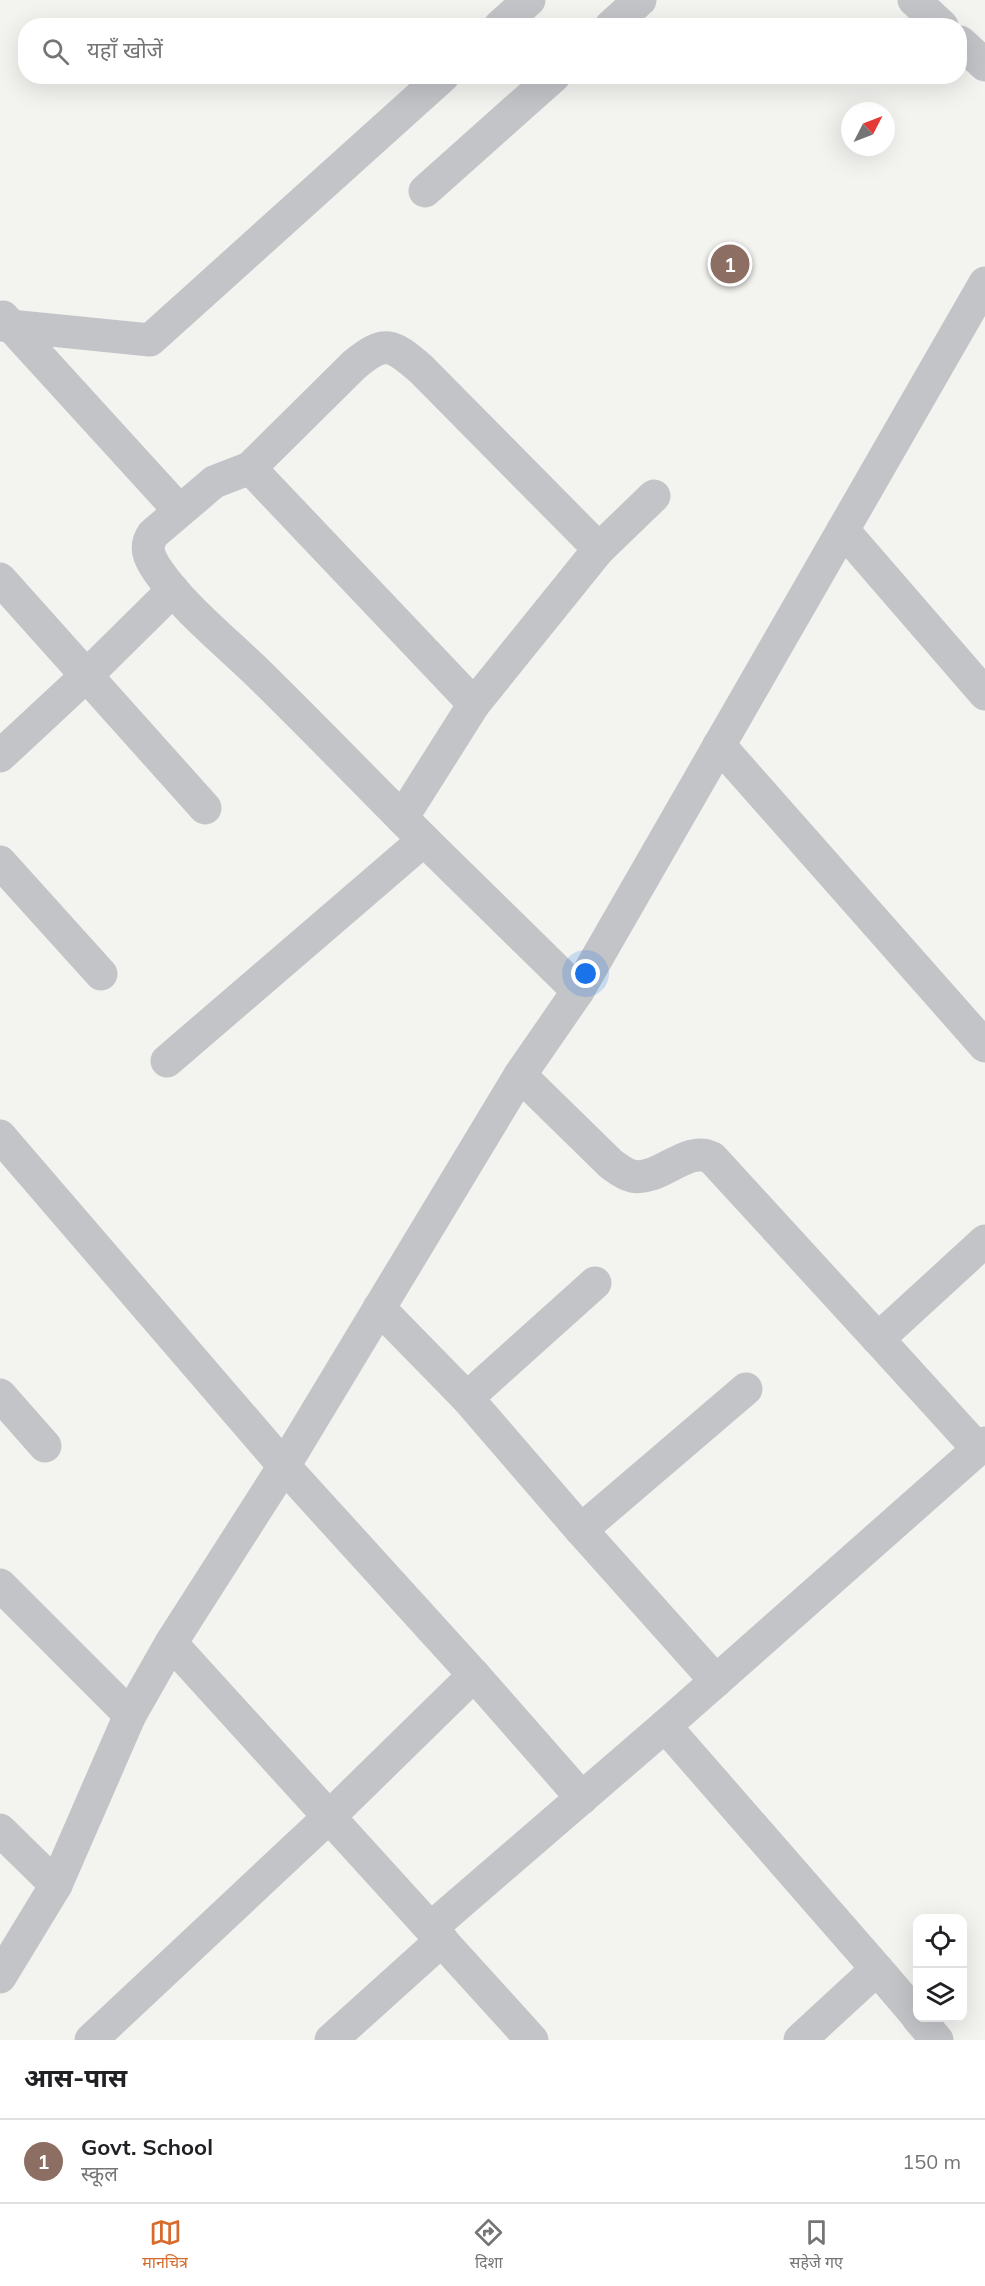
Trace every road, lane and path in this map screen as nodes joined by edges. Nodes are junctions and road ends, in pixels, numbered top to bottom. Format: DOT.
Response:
graph roads {
  1 [pos="529,0"];
  2 [pos="640,0"];
  3 [pos="914,0"];
  4 [pos="509,18"];
  5 [pos="620,18"];
  6 [pos="933,18"];
  7 [pos="967,48"];
  8 [pos="985,65"];
  9 [pos="434,84"];
  10 [pos="545,84"];
  11 [pos="425,191"];
  12 [pos="985,283"];
  13 [pos="4,321"];
  14 [pos="250,468"];
  15 [pos="654,496"];
  16 [pos="179,510"];
  17 [pos="843,530"];
  18 [pos="599,549"];
  19 [pos="0,579"];
  20 [pos="173,590"];
  21 [pos="86,676"];
  22 [pos="985,694"];
  23 [pos="474,704"];
  24 [pos="719,745"];
  25 [pos="0,756"];
  26 [pos="206,808"];
  27 [pos="413,829"];
  28 [pos="0,862"];
  29 [pos="101,974"];
  30 [pos="578,991"];
  31 [pos="985,1046"];
  32 [pos="167,1061"];
  33 [pos="520,1075"];
  34 [pos="0,1136"];
  35 [pos="985,1241"];
  36 [pos="595,1283"];
  37 [pos="379,1308"];
  38 [pos="878,1339"];
  39 [pos="746,1389"];
  40 [pos="0,1395"];
  41 [pos="467,1398"];
  42 [pos="45,1446"];
  43 [pos="982,1446"];
  44 [pos="284,1466"];
  45 [pos="581,1530"];
  46 [pos="0,1586"];
  47 [pos="171,1643"];
  48 [pos="474,1676"];
  49 [pos="716,1681"];
  50 [pos="130,1715"];
  51 [pos="665,1726"];
  52 [pos="582,1798"];
  53 [pos="330,1816"];
  54 [pos="0,1830"];
  55 [pos="56,1885"];
  56 [pos="436,1934"];
  57 [pos="877,1969"];
  58 [pos="0,1977"];
  59 [pos="913,2011"];
  60 [pos="922,2022"];
  61 [pos="91,2040"];
  62 [pos="332,2040"];
  63 [pos="532,2040"];
  64 [pos="800,2040"];
  65 [pos="937,2040"];
  1 -- 4 [label="street"];
  2 -- 5 [label="street"];
  3 -- 6 [label="street"];
  7 -- 8 [label="street"];
  9 -- 13 [label="street"];
  10 -- 11 [label="street"];
  12 -- 17 [label="street"];
  13 -- 16 [label="street"];
  14 -- 16 [label="street"];
  14 -- 18 [label="street"];
  14 -- 23 [label="street"];
  15 -- 18 [label="street"];
  16 -- 20 [label="street"];
  17 -- 22 [label="street"];
  17 -- 24 [label="street"];
  18 -- 23 [label="street"];
  19 -- 21 [label="street"];
  20 -- 21 [label="street"];
  20 -- 27 [label="street"];
  21 -- 25 [label="street"];
  21 -- 26 [label="street"];
  23 -- 27 [label="street"];
  24 -- 30 [label="street"];
  24 -- 31 [label="street"];
  27 -- 30 [label="street"];
  27 -- 32 [label="street"];
  28 -- 29 [label="street"];
  30 -- 33 [label="street"];
  33 -- 37 [label="street"];
  33 -- 38 [label="street"];
  34 -- 44 [label="street"];
  35 -- 38 [label="street"];
  36 -- 41 [label="street"];
  37 -- 41 [label="street"];
  37 -- 44 [label="street"];
  38 -- 43 [label="street"];
  39 -- 45 [label="street"];
  40 -- 42 [label="street"];
  41 -- 45 [label="street"];
  43 -- 49 [label="street"];
  44 -- 47 [label="street"];
  44 -- 48 [label="street"];
  45 -- 49 [label="street"];
  46 -- 50 [label="street"];
  47 -- 50 [label="street"];
  47 -- 53 [label="street"];
  48 -- 52 [label="street"];
  48 -- 53 [label="street"];
  49 -- 51 [label="street"];
  50 -- 55 [label="street"];
  51 -- 52 [label="street"];
  51 -- 57 [label="street"];
  52 -- 56 [label="street"];
  53 -- 56 [label="street"];
  53 -- 61 [label="street"];
  54 -- 55 [label="street"];
  55 -- 58 [label="street"];
  56 -- 62 [label="street"];
  56 -- 63 [label="street"];
  57 -- 59 [label="street"];
  57 -- 64 [label="street"];
  60 -- 65 [label="street"];
}
